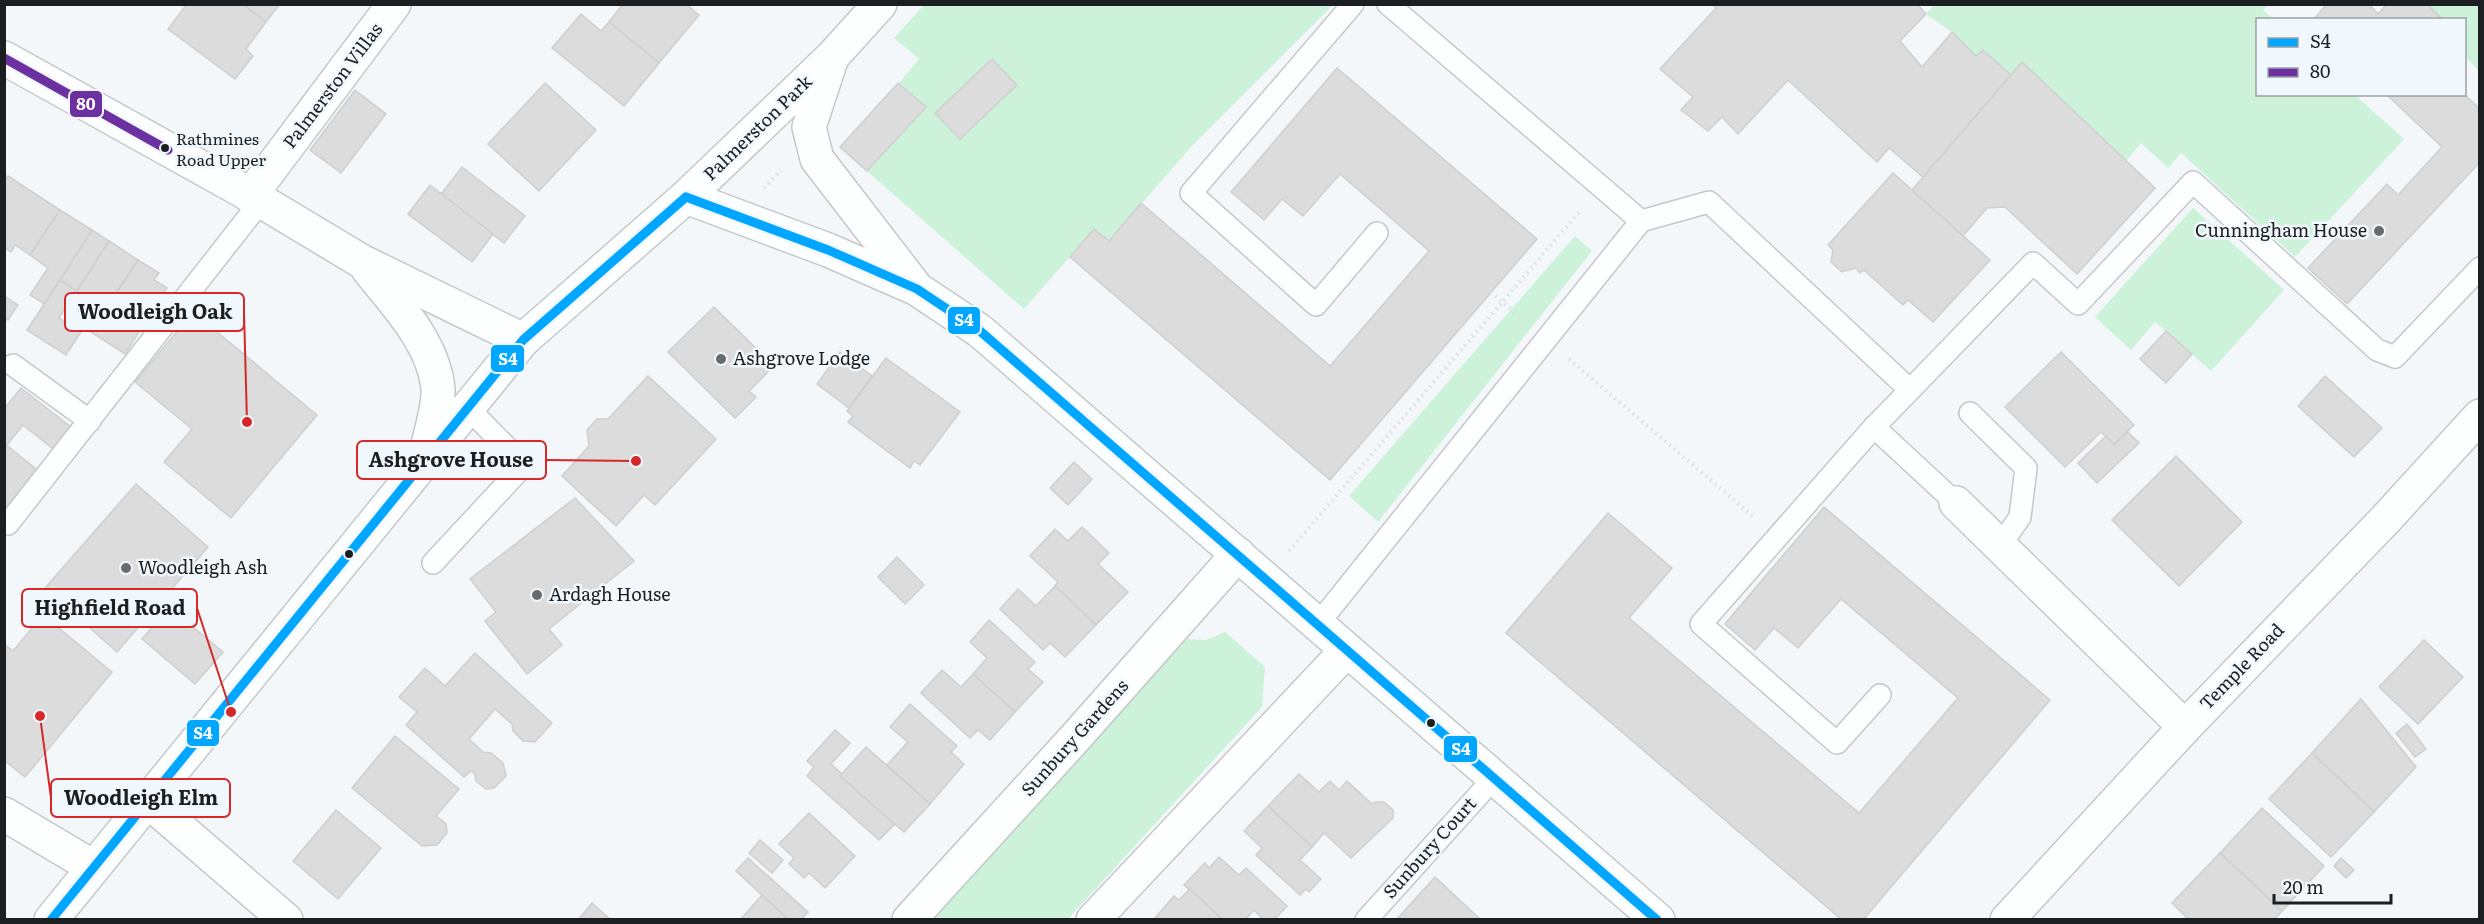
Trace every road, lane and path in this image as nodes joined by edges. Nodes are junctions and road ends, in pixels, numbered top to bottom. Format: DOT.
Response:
graph roads {
  1 [pos="394,4"];
  2 [pos="1353,4"];
  3 [pos="1392,6"];
  4 [pos="870,8"];
  5 [pos="832,57"];
  6 [pos="4,58"];
  7 [pos="817,159"];
  8 [pos="1601,187"];
  9 [pos="686,197"];
  10 [pos="255,199"];
  11 [pos="735,216"];
  12 [pos="1641,221"];
  13 [pos="1377,233"];
  14 [pos="361,261"];
  15 [pos="2480,268"];
  16 [pos="917,289"];
  17 [pos="1491,292"];
  18 [pos="1503,304"];
  19 [pos="523,340"];
  20 [pos="1547,340"];
  21 [pos="13,365"];
  22 [pos="1910,390"];
  23 [pos="466,407"];
  24 [pos="1970,413"];
  25 [pos="2480,416"];
  26 [pos="90,421"];
  27 [pos="1874,427"];
  28 [pos="424,461"];
  29 [pos="1956,503"];
  30 [pos="4,521"];
  31 [pos="1777,538"];
  32 [pos="2000,546"];
  33 [pos="1238,554"];
  34 [pos="433,563"];
  35 [pos="1266,579"];
  36 [pos="1318,624"];
  37 [pos="1347,650"];
  38 [pos="1880,695"];
  39 [pos="2185,727"];
  40 [pos="1495,777"];
  41 [pos="148,801"];
  42 [pos="4,814"];
  43 [pos="93,867"];
  44 [pos="51,920"];
  45 [pos="286,920"];
  46 [pos="909,920"];
  47 [pos="1093,920"];
  48 [pos="1366,920"];
  49 [pos="1658,920"];
  50 [pos="2007,920"];
  1 -- 10 [label="street, Palmerston Villas"];
  2 -- 13 [label="lane"];
  3 -- 8 [label="lane"];
  4 -- 5 [label="street, Palmerston Park"];
  5 -- 7 [label="street"];
  5 -- 9 [label="street, Palmerston Park"];
  6 -- 10 [label="street"];
  7 -- 11 [label="path"];
  7 -- 16 [label="street"];
  8 -- 12 [label="lane"];
  8 -- 18 [label="path"];
  9 -- 11 [label="street"];
  9 -- 19 [label="street, Palmerston Park"];
  10 -- 14 [label="street"];
  10 -- 26 [label="lane"];
  11 -- 16 [label="street"];
  12 -- 20 [label="lane"];
  12 -- 22 [label="lane"];
  14 -- 19 [label="street"];
  14 -- 28 [label="street"];
  15 -- 22 [label="lane"];
  16 -- 33 [label="street"];
  17 -- 18 [label="path"];
  18 -- 20 [label="path"];
  18 -- 35 [label="path"];
  19 -- 23 [label="street, Palmerston Park"];
  20 -- 31 [label="path"];
  20 -- 36 [label="lane"];
  21 -- 26 [label="lane"];
  22 -- 27 [label="lane"];
  23 -- 28 [label="street, Palmerston Park"];
  23 -- 34 [label="lane"];
  24 -- 32 [label="lane"];
  25 -- 39 [label="street, Temple Road"];
  26 -- 30 [label="lane"];
  27 -- 29 [label="lane"];
  27 -- 31 [label="lane"];
  28 -- 41 [label="street, Palmerston Park"];
  29 -- 32 [label="street"];
  31 -- 38 [label="lane"];
  32 -- 39 [label="street"];
  33 -- 35 [label="street"];
  33 -- 46 [label="street, Sunbury Gardens"];
  35 -- 36 [label="street"];
  36 -- 37 [label="street"];
  37 -- 40 [label="street"];
  37 -- 47 [label="street"];
  39 -- 50 [label="street, Temple Road"];
  40 -- 48 [label="lane, Sunbury Court"];
  40 -- 49 [label="street"];
  41 -- 43 [label="street, Palmerston Park"];
  41 -- 45 [label="street"];
  42 -- 43 [label="street"];
  43 -- 44 [label="street, Palmerston Park"];
}
